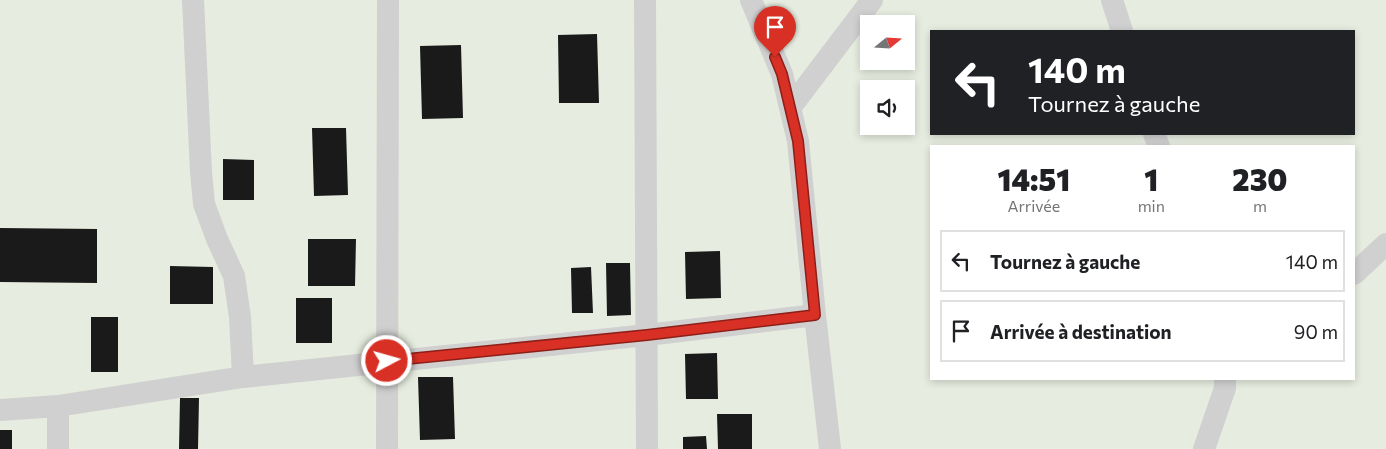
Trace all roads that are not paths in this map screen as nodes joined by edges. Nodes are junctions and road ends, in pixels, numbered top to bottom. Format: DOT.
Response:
graph roads {
  1 [pos="193,0"];
  2 [pos="388,0"];
  3 [pos="646,0"];
  4 [pos="752,0"];
  5 [pos="872,0"];
  6 [pos="1112,0"];
  7 [pos="1122,30"];
  8 [pos="790,108"];
  9 [pos="1386,244"];
  10 [pos="1355,273"];
  11 [pos="815,315"];
  12 [pos="647,335"];
  13 [pos="387,361"];
  14 [pos="243,377"];
  15 [pos="1225,380"];
  16 [pos="58,406"];
  17 [pos="0,410"];
  18 [pos="58,449"];
  19 [pos="386,449"];
  20 [pos="647,449"];
  21 [pos="830,449"];
  22 [pos="1204,449"];
  1 -- 14 [label="street"];
  2 -- 13 [label="street"];
  3 -- 12 [label="street"];
  4 -- 8 [label="street"];
  5 -- 8 [label="street"];
  6 -- 7 [label="street"];
  8 -- 11 [label="street"];
  9 -- 10 [label="street"];
  11 -- 12 [label="street"];
  11 -- 21 [label="street"];
  12 -- 13 [label="street"];
  12 -- 20 [label="street"];
  13 -- 14 [label="street"];
  13 -- 19 [label="street"];
  14 -- 16 [label="street"];
  15 -- 22 [label="street"];
  16 -- 17 [label="street"];
  16 -- 18 [label="street"];
}
